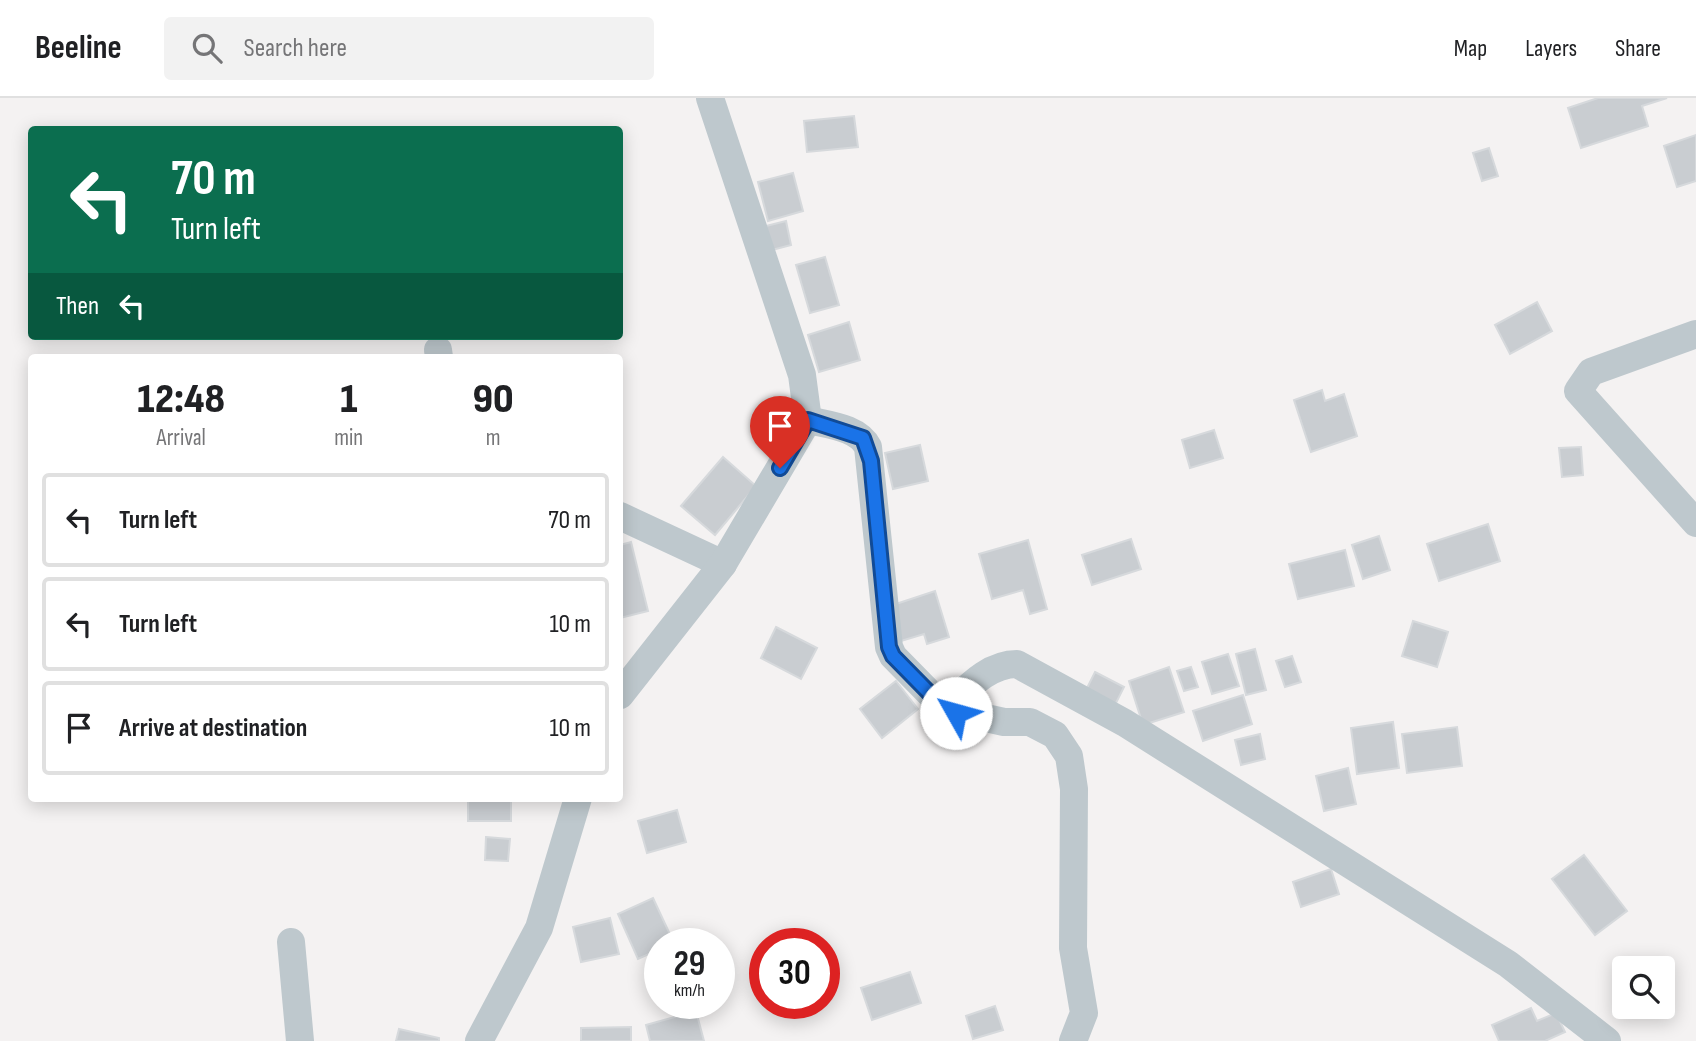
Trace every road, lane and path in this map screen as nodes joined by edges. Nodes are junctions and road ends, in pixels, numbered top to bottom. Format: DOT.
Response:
graph roads {
  1 [pos="710,98"];
  2 [pos="1696,334"];
  3 [pos="808,420"];
  4 [pos="623,517"];
  5 [pos="1696,523"];
  6 [pos="723,564"];
  7 [pos="623,691"];
  8 [pos="945,709"];
  9 [pos="577,802"];
  10 [pos="291,942"];
  11 [pos="300,1041"];
  12 [pos="479,1041"];
  13 [pos="1073,1041"];
  14 [pos="1607,1041"];
  1 -- 3 [label="street"];
  2 -- 5 [label="street"];
  3 -- 6 [label="street"];
  3 -- 8 [label="street"];
  4 -- 6 [label="street"];
  6 -- 7 [label="street"];
  8 -- 13 [label="street"];
  8 -- 14 [label="street"];
  9 -- 12 [label="street"];
  10 -- 11 [label="street"];
}
